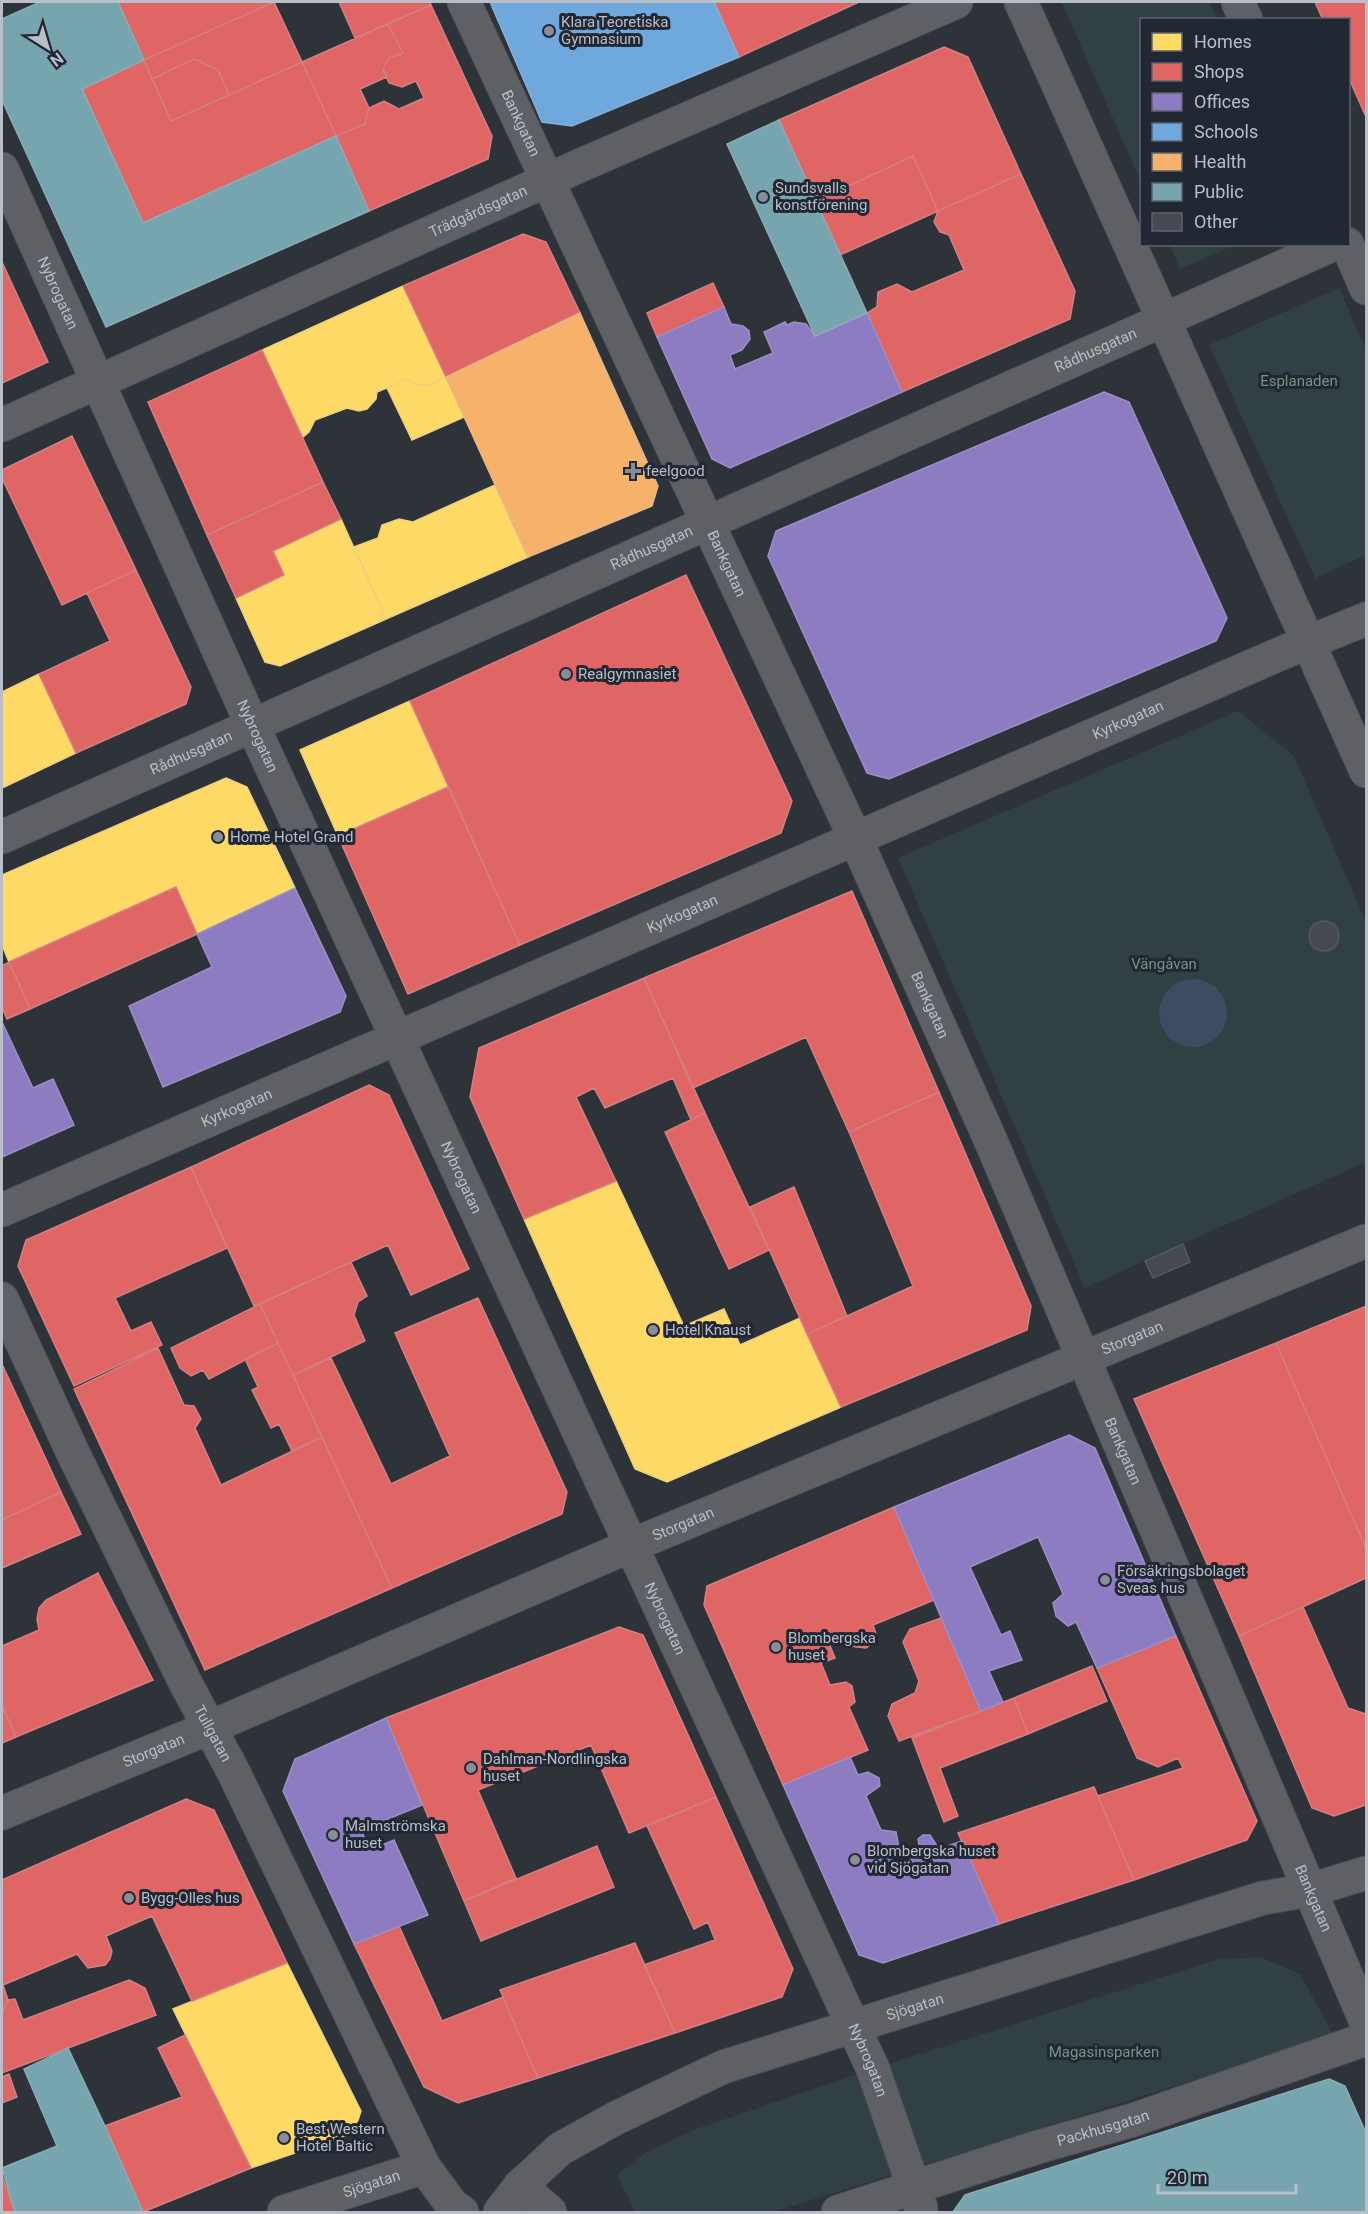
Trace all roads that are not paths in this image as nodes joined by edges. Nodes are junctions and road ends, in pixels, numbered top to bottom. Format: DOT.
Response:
graph roads {
  1 [pos="464,2"];
  2 [pos="956,2"];
  3 [pos="1021,2"];
  4 [pos="1238,2"];
  5 [pos="1245,18"];
  6 [pos="2,169"];
  7 [pos="548,180"];
  8 [pos="1366,230"];
  9 [pos="1350,238"];
  10 [pos="1329,246"];
  11 [pos="1348,246"];
  12 [pos="1366,288"];
  13 [pos="1164,319"];
  14 [pos="98,382"];
  15 [pos="2,425"];
  16 [pos="707,522"];
  17 [pos="1366,620"];
  18 [pos="1310,642"];
  19 [pos="253,725"];
  20 [pos="1366,771"];
  21 [pos="2,837"];
  22 [pos="856,840"];
  23 [pos="399,1038"];
  24 [pos="2,1210"];
  25 [pos="1366,1241"];
  26 [pos="2,1299"];
  27 [pos="1082,1358"];
  28 [pos="630,1546"];
  29 [pos="211,1727"];
  30 [pos="2,1813"];
  31 [pos="1366,1873"];
  32 [pos="1310,1890"];
  33 [pos="1366,2022"];
  34 [pos="852,2026"];
  35 [pos="1366,2039"];
  36 [pos="424,2167"];
  37 [pos="520,2186"];
  38 [pos="918,2199"];
  39 [pos="284,2212"];
  40 [pos="462,2212"];
  41 [pos="500,2212"];
  42 [pos="550,2212"];
  43 [pos="838,2212"];
  1 -- 7 [label="street, Bankgatan"];
  2 -- 7 [label="street, Trädgårdsgatan"];
  3 -- 13 [label="street"];
  4 -- 5 [label="street"];
  6 -- 14 [label="street, Nybrogatan"];
  7 -- 14 [label="street, Trädgårdsgatan"];
  7 -- 16 [label="street, Bankgatan"];
  8 -- 9 [label="street"];
  10 -- 13 [label="street, Rådhusgatan"];
  11 -- 12 [label="street"];
  13 -- 16 [label="street, Rådhusgatan"];
  13 -- 18 [label="street"];
  14 -- 15 [label="street, Trädgårdsgatan"];
  14 -- 19 [label="street, Nybrogatan"];
  16 -- 19 [label="street, Rådhusgatan"];
  16 -- 22 [label="street, Bankgatan"];
  17 -- 18 [label="street, Kyrkogatan"];
  18 -- 20 [label="street"];
  18 -- 22 [label="street, Kyrkogatan"];
  19 -- 21 [label="street, Rådhusgatan"];
  19 -- 23 [label="street, Nybrogatan"];
  22 -- 23 [label="street, Kyrkogatan"];
  22 -- 27 [label="street, Bankgatan"];
  23 -- 24 [label="street, Kyrkogatan"];
  23 -- 28 [label="street, Nybrogatan"];
  25 -- 27 [label="street, Storgatan"];
  26 -- 29 [label="street, Tullgatan"];
  27 -- 28 [label="street, Storgatan"];
  27 -- 32 [label="street, Bankgatan"];
  28 -- 29 [label="street, Storgatan"];
  28 -- 34 [label="street, Nybrogatan"];
  29 -- 30 [label="street, Storgatan"];
  29 -- 36 [label="street, Tullgatan"];
  31 -- 32 [label="street, Sjögatan"];
  32 -- 33 [label="street, Bankgatan"];
  32 -- 34 [label="street, Sjögatan"];
  34 -- 37 [label="street, Sjögatan"];
  34 -- 38 [label="street, Nybrogatan"];
  35 -- 38 [label="street, Packhusgatan"];
  36 -- 39 [label="street, Sjögatan"];
  36 -- 40 [label="street, Tullgatan"];
  37 -- 41 [label="street, Sjögatan"];
  37 -- 42 [label="street"];
  38 -- 43 [label="street, Packhusgatan"];
}
